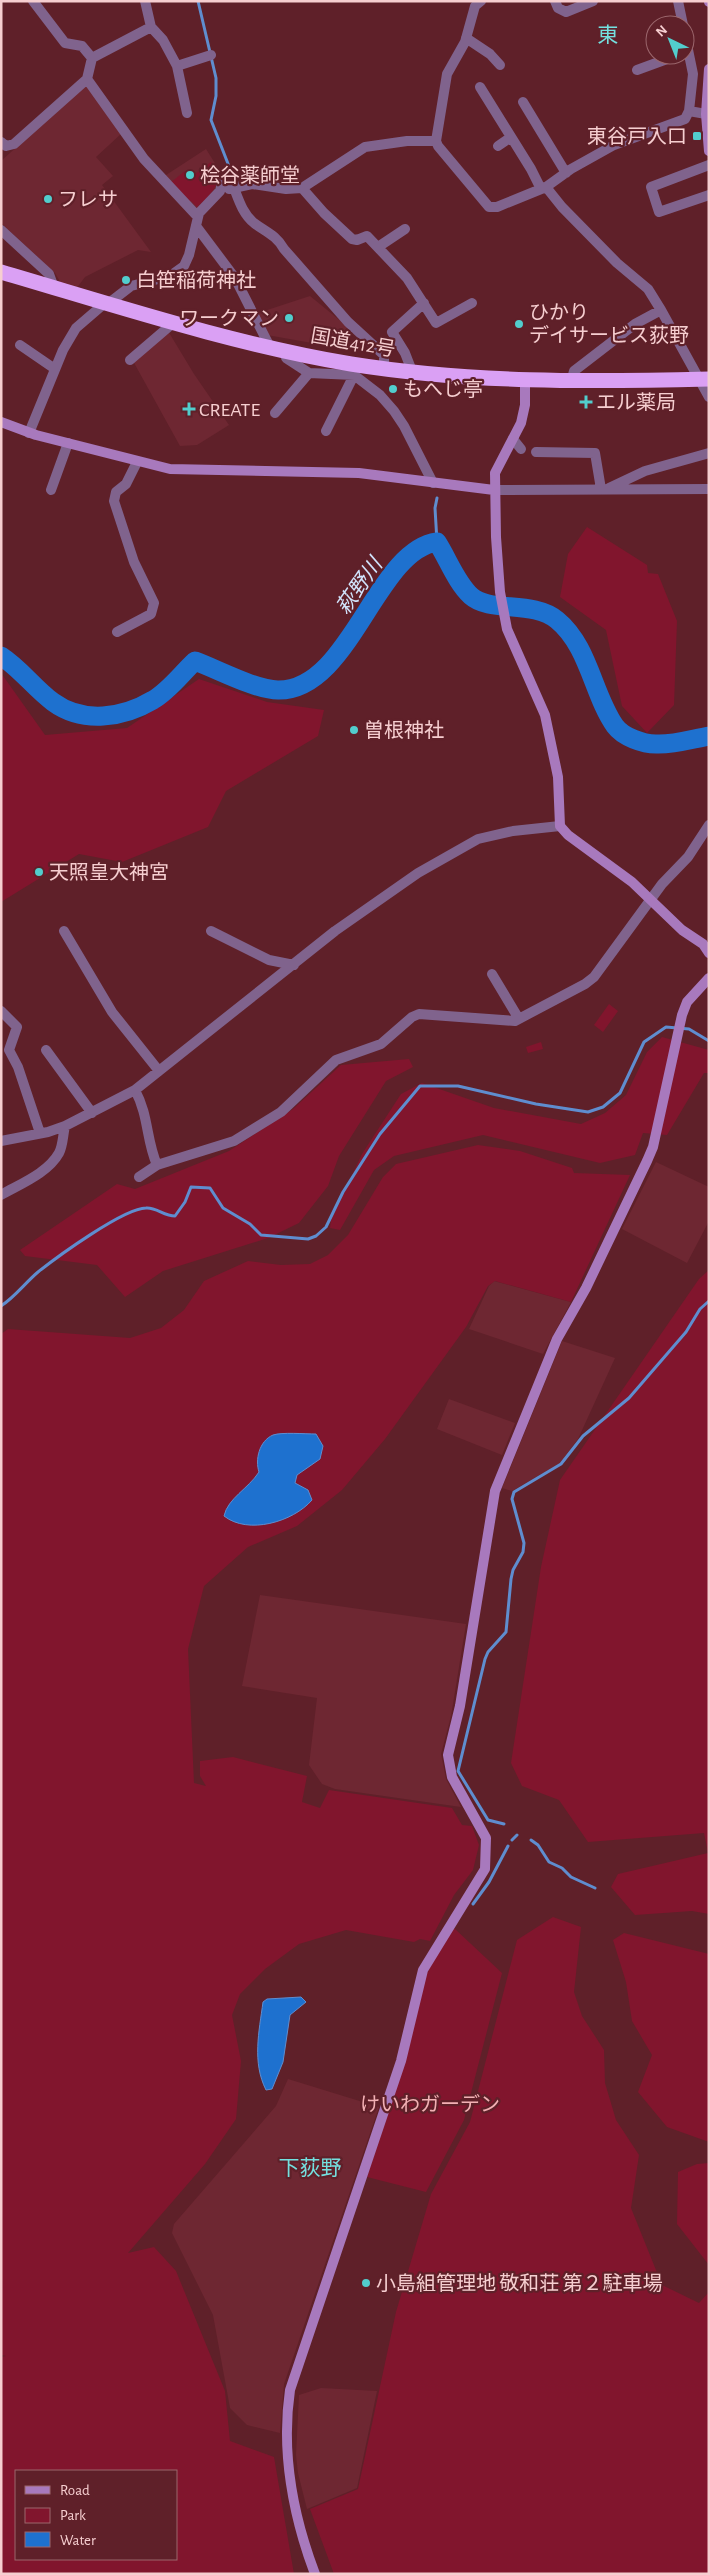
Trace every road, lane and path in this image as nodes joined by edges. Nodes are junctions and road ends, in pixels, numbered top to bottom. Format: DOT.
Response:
graph roads {
  1 [pos="33,1"];
  2 [pos="145,1"];
  3 [pos="481,1"];
  4 [pos="555,1"];
  5 [pos="592,1"];
  6 [pos="678,1"];
  7 [pos="681,15"];
  8 [pos="151,27"];
  9 [pos="466,38"];
  10 [pos="211,55"];
  11 [pos="92,58"];
  12 [pos="500,64"];
  13 [pos="646,65"];
  14 [pos="689,65"];
  15 [pos="177,66"];
  16 [pos="709,69"];
  17 [pos="637,70"];
  18 [pos="87,79"];
  19 [pos="480,87"];
  20 [pos="523,102"];
  21 [pos="689,111"];
  22 [pos="187,113"];
  23 [pos="706,114"];
  24 [pos="511,137"];
  25 [pos="436,141"];
  26 [pos="1,142"];
  27 [pos="498,146"];
  28 [pos="709,151"];
  29 [pos="709,166"];
  30 [pos="566,173"];
  31 [pos="223,180"];
  32 [pos="234,188"];
  33 [pos="302,188"];
  34 [pos="544,188"];
  35 [pos="220,191"];
  36 [pos="709,195"];
  37 [pos="197,222"];
  38 [pos="405,229"];
  39 [pos="1,230"];
  40 [pos="378,247"];
  41 [pos="1,272"];
  42 [pos="54,288"];
  43 [pos="105,303"];
  44 [pos="424,303"];
  45 [pos="472,303"];
  46 [pos="662,310"];
  47 [pos="172,324"];
  48 [pos="20,345"];
  49 [pos="270,347"];
  50 [pos="286,350"];
  51 [pos="130,360"];
  52 [pos="384,368"];
  53 [pos="55,369"];
  54 [pos="353,369"];
  55 [pos="412,371"];
  56 [pos="309,373"];
  57 [pos="706,379"];
  58 [pos="525,381"];
  59 [pos="571,382"];
  60 [pos="709,397"];
  61 [pos="275,413"];
  62 [pos="1,422"];
  63 [pos="326,431"];
  64 [pos="29,432"];
  65 [pos="513,439"];
  66 [pos="68,443"];
  67 [pos="521,449"];
  68 [pos="536,452"];
  69 [pos="709,453"];
  70 [pos="137,462"];
  71 [pos="433,483"];
  72 [pos="605,489"];
  73 [pos="709,489"];
  74 [pos="50,490"];
  75 [pos="494,490"];
  76 [pos="117,632"];
  77 [pos="709,825"];
  78 [pos="560,826"];
  79 [pos="652,899"];
  80 [pos="64,931"];
  81 [pos="211,931"];
  82 [pos="709,952"];
  83 [pos="294,965"];
  84 [pos="492,974"];
  85 [pos="709,978"];
  86 [pos="1,1011"];
  87 [pos="519,1019"];
  88 [pos="46,1050"];
  89 [pos="160,1071"];
  90 [pos="135,1090"];
  91 [pos="92,1113"];
  92 [pos="65,1126"];
  93 [pos="40,1133"];
  94 [pos="1,1141"];
  95 [pos="157,1166"];
  96 [pos="139,1177"];
  97 [pos="1,1195"];
  98 [pos="315,2574"];
  1 -- 11 [label="street"];
  2 -- 8 [label="street"];
  3 -- 9 [label="street"];
  4 -- 5 [label="street"];
  6 -- 7 [label="street"];
  8 -- 11 [label="street"];
  8 -- 15 [label="street"];
  9 -- 12 [label="street"];
  9 -- 25 [label="street"];
  10 -- 15 [label="street"];
  11 -- 18 [label="street"];
  13 -- 17 [label="street"];
  14 -- 21 [label="street"];
  15 -- 22 [label="street"];
  16 -- 23 [label="street"];
  18 -- 26 [label="street"];
  18 -- 37 [label="street"];
  19 -- 24 [label="street"];
  20 -- 30 [label="street"];
  21 -- 23 [label="street"];
  21 -- 30 [label="street"];
  23 -- 28 [label="street"];
  24 -- 27 [label="street"];
  24 -- 34 [label="street"];
  25 -- 33 [label="street"];
  25 -- 34 [label="street"];
  29 -- 36 [label="street"];
  30 -- 34 [label="street"];
  31 -- 35 [label="street"];
  32 -- 33 [label="street"];
  32 -- 35 [label="street"];
  32 -- 52 [label="street"];
  33 -- 40 [label="street"];
  34 -- 46 [label="street"];
  35 -- 37 [label="street"];
  37 -- 43 [label="street"];
  37 -- 49 [label="street"];
  38 -- 40 [label="street"];
  39 -- 42 [label="street"];
  40 -- 44 [label="street"];
  41 -- 42 [label="highway, 国道412号"];
  42 -- 43 [label="highway, 国道412号"];
  43 -- 47 [label="highway, 国道412号"];
  43 -- 53 [label="street"];
  44 -- 45 [label="street"];
  44 -- 55 [label="street"];
  46 -- 57 [label="street"];
  46 -- 59 [label="street"];
  47 -- 49 [label="highway, 国道412号"];
  47 -- 51 [label="street"];
  48 -- 53 [label="street"];
  49 -- 50 [label="highway, 国道412号"];
  50 -- 54 [label="highway, 国道412号"];
  50 -- 56 [label="street"];
  52 -- 54 [label="highway, 国道412号"];
  52 -- 55 [label="highway, 国道412号"];
  53 -- 64 [label="street"];
  54 -- 56 [label="street"];
  54 -- 63 [label="street"];
  54 -- 71 [label="street"];
  55 -- 58 [label="highway, 国道412号"];
  56 -- 61 [label="street"];
  57 -- 59 [label="highway, 国道412号"];
  57 -- 60 [label="street"];
  58 -- 59 [label="highway, 国道412号"];
  58 -- 65 [label="street"];
  62 -- 64 [label="street"];
  64 -- 66 [label="street"];
  65 -- 67 [label="street"];
  65 -- 75 [label="street"];
  66 -- 70 [label="street"];
  66 -- 74 [label="street"];
  68 -- 72 [label="street"];
  69 -- 72 [label="street"];
  70 -- 71 [label="street"];
  70 -- 76 [label="street"];
  71 -- 75 [label="street"];
  72 -- 73 [label="street"];
  72 -- 75 [label="street"];
  75 -- 78 [label="street"];
  77 -- 79 [label="street"];
  78 -- 79 [label="street"];
  78 -- 83 [label="street"];
  79 -- 82 [label="street"];
  79 -- 87 [label="street"];
  80 -- 89 [label="street"];
  81 -- 83 [label="street"];
  83 -- 89 [label="street"];
  84 -- 87 [label="street"];
  85 -- 98 [label="street"];
  86 -- 93 [label="street"];
  87 -- 95 [label="street"];
  88 -- 91 [label="street"];
  89 -- 90 [label="street"];
  90 -- 91 [label="street"];
  90 -- 95 [label="street"];
  91 -- 92 [label="street"];
  92 -- 93 [label="street"];
  92 -- 97 [label="street"];
  93 -- 94 [label="street"];
  95 -- 96 [label="street"];
}
